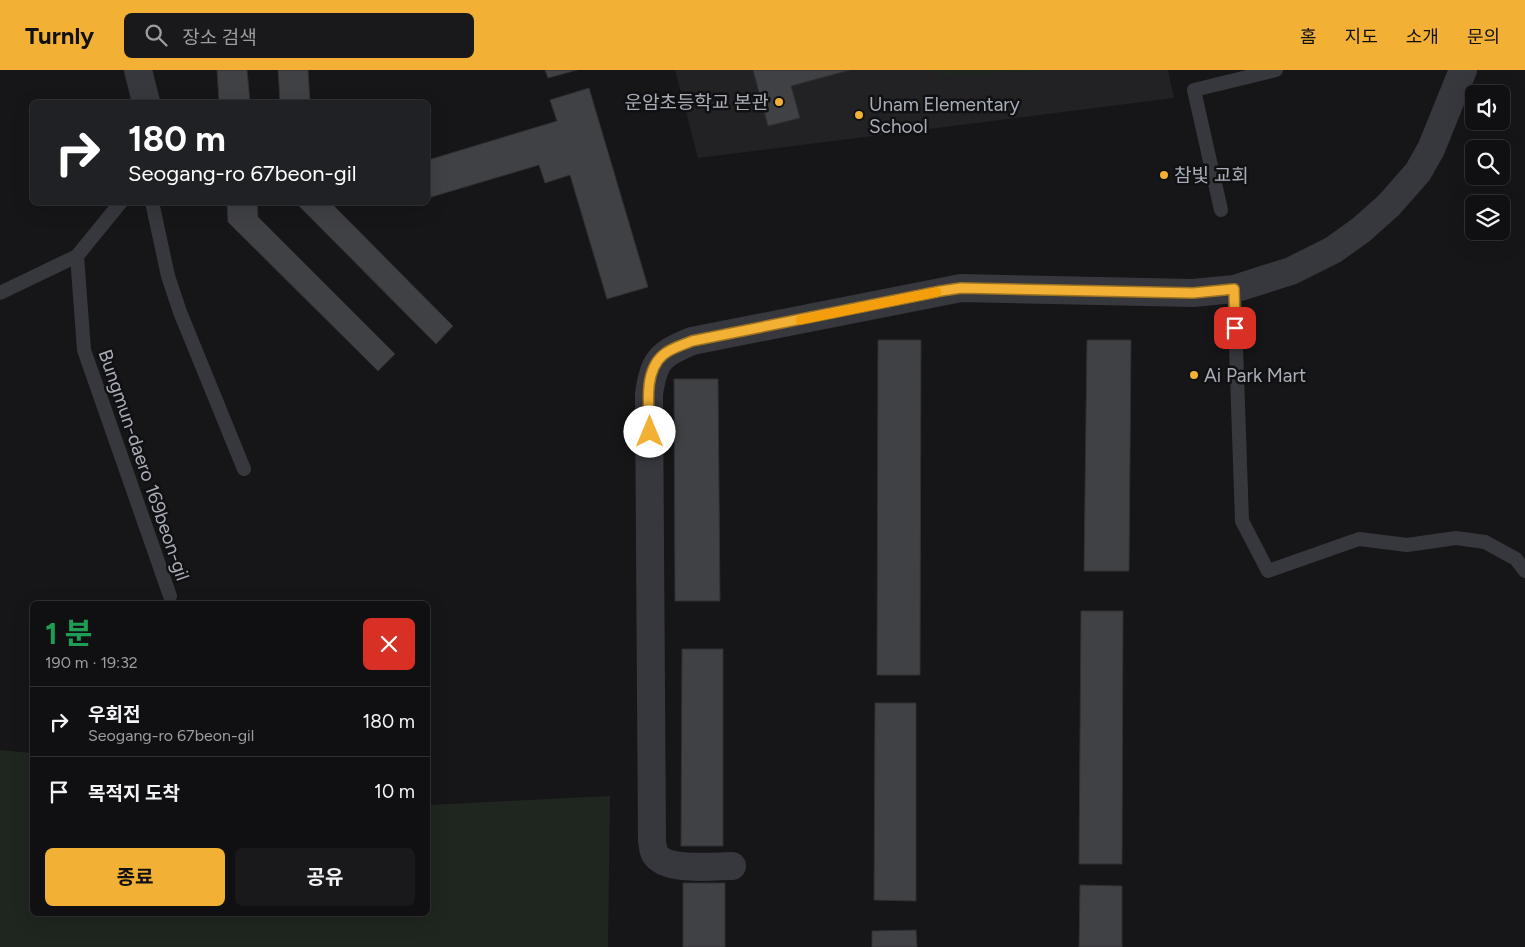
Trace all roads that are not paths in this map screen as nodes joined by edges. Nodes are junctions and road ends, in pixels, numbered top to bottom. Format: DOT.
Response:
graph roads {
  1 [pos="138,70"];
  2 [pos="1276,70"];
  3 [pos="1463,70"];
  4 [pos="146,100"];
  5 [pos="119,205"];
  6 [pos="153,205"];
  7 [pos="1220,210"];
  8 [pos="77,256"];
  9 [pos="1234,289"];
  10 [pos="0,293"];
  11 [pos="244,469"];
  12 [pos="1525,570"];
  13 [pos="170,596"];
  14 [pos="732,866"];
  1 -- 4 [label="street"];
  2 -- 7 [label="lane"];
  3 -- 9 [label="street"];
  5 -- 8 [label="lane"];
  6 -- 11 [label="lane"];
  8 -- 10 [label="lane"];
  8 -- 13 [label="lane, Bungmun-daero 169beon-gil"];
  9 -- 12 [label="lane"];
  9 -- 14 [label="street"];
}
